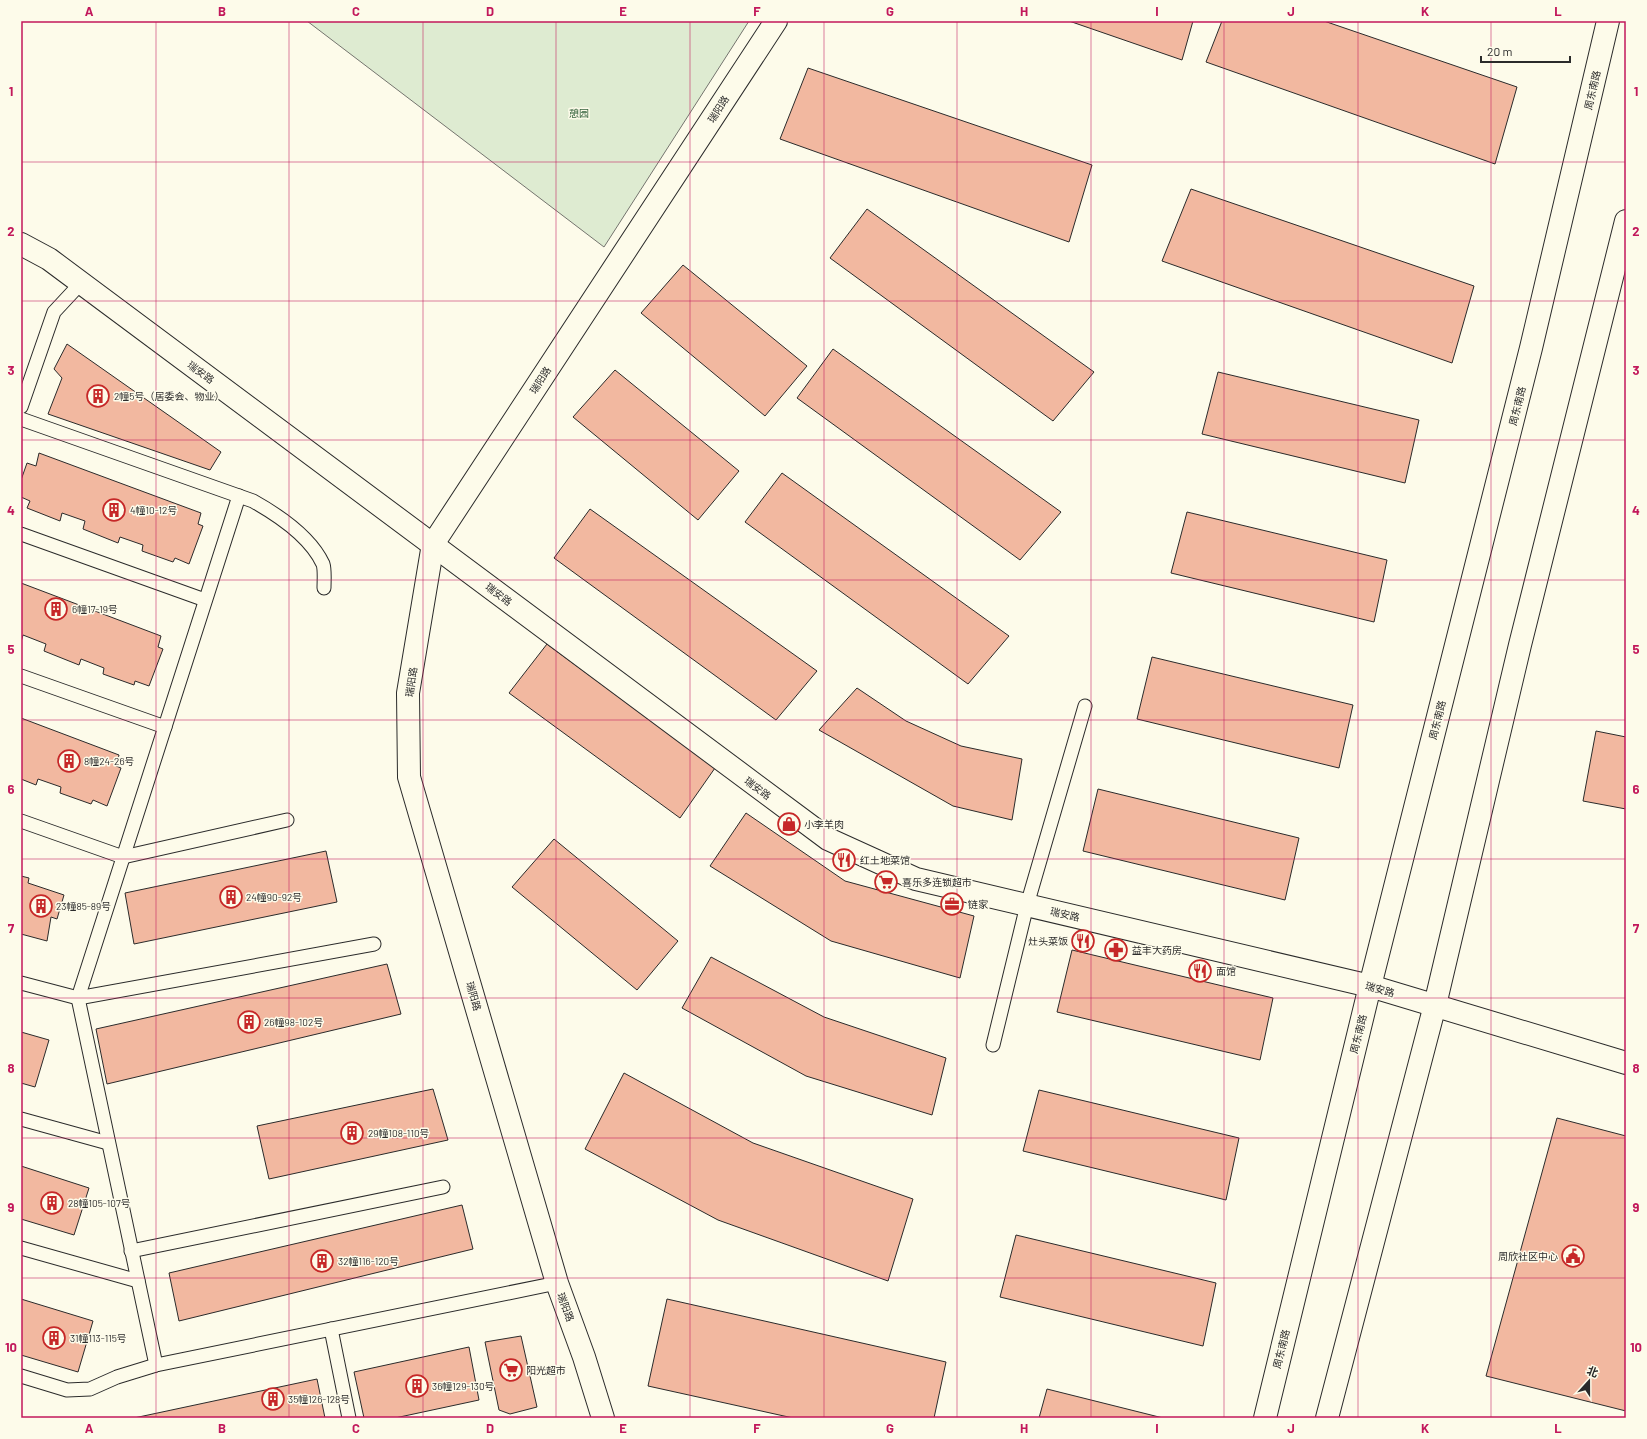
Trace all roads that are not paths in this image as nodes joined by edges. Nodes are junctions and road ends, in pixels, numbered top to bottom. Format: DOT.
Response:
graph roads {
  1 [pos="776,21"];
  2 [pos="1608,21"];
  3 [pos="1626,221"];
  4 [pos="21,244"];
  5 [pos="81,284"];
  6 [pos="21,407"];
  7 [pos="21,419"];
  8 [pos="239,496"];
  9 [pos="21,534"];
  10 [pos="433,544"];
  11 [pos="324,588"];
  12 [pos="205,600"];
  13 [pos="21,676"];
  14 [pos="1085,706"];
  15 [pos="165,727"];
  16 [pos="288,820"];
  17 [pos="21,821"];
  18 [pos="123,857"];
  19 [pos="1027,906"];
  20 [pos="374,944"];
  21 [pos="21,983"];
  22 [pos="1370,986"];
  23 [pos="78,998"];
  24 [pos="1435,1005"];
  25 [pos="993,1045"];
  26 [pos="1626,1063"];
  27 [pos="21,1119"];
  28 [pos="108,1143"];
  29 [pos="443,1187"];
  30 [pos="21,1248"];
  31 [pos="131,1251"];
  32 [pos="138,1281"];
  33 [pos="557,1283"];
  34 [pos="331,1329"];
  35 [pos="156,1364"];
  36 [pos="21,1376"];
  37 [pos="349,1418"];
  38 [pos="603,1418"];
  39 [pos="1265,1418"];
  40 [pos="1327,1418"];
  1 -- 10 [label="street, 瑞阳路"];
  2 -- 22 [label="street, 周东南路"];
  3 -- 24 [label="street"];
  4 -- 5 [label="street, 瑞安路"];
  5 -- 6 [label="lane"];
  5 -- 10 [label="street, 瑞安路"];
  7 -- 8 [label="lane"];
  8 -- 11 [label="lane"];
  8 -- 12 [label="lane"];
  9 -- 12 [label="lane"];
  10 -- 19 [label="street, 瑞安路"];
  10 -- 33 [label="street, 瑞阳路"];
  12 -- 15 [label="lane"];
  13 -- 15 [label="lane"];
  14 -- 19 [label="lane"];
  15 -- 18 [label="lane"];
  16 -- 18 [label="lane"];
  17 -- 18 [label="lane"];
  18 -- 23 [label="lane"];
  19 -- 22 [label="street, 瑞安路"];
  19 -- 25 [label="lane"];
  20 -- 23 [label="lane"];
  21 -- 23 [label="lane"];
  22 -- 24 [label="street, 瑞安路"];
  22 -- 39 [label="street, 周东南路"];
  23 -- 28 [label="lane"];
  24 -- 26 [label="street, 瑞安路"];
  24 -- 40 [label="street"];
  27 -- 28 [label="lane"];
  28 -- 31 [label="lane"];
  29 -- 31 [label="lane"];
  30 -- 32 [label="lane"];
  31 -- 32 [label="lane"];
  32 -- 35 [label="lane"];
  33 -- 34 [label="lane"];
  33 -- 38 [label="street, 瑞阳路"];
  34 -- 35 [label="lane"];
  34 -- 37 [label="lane"];
  35 -- 36 [label="lane"];
}
